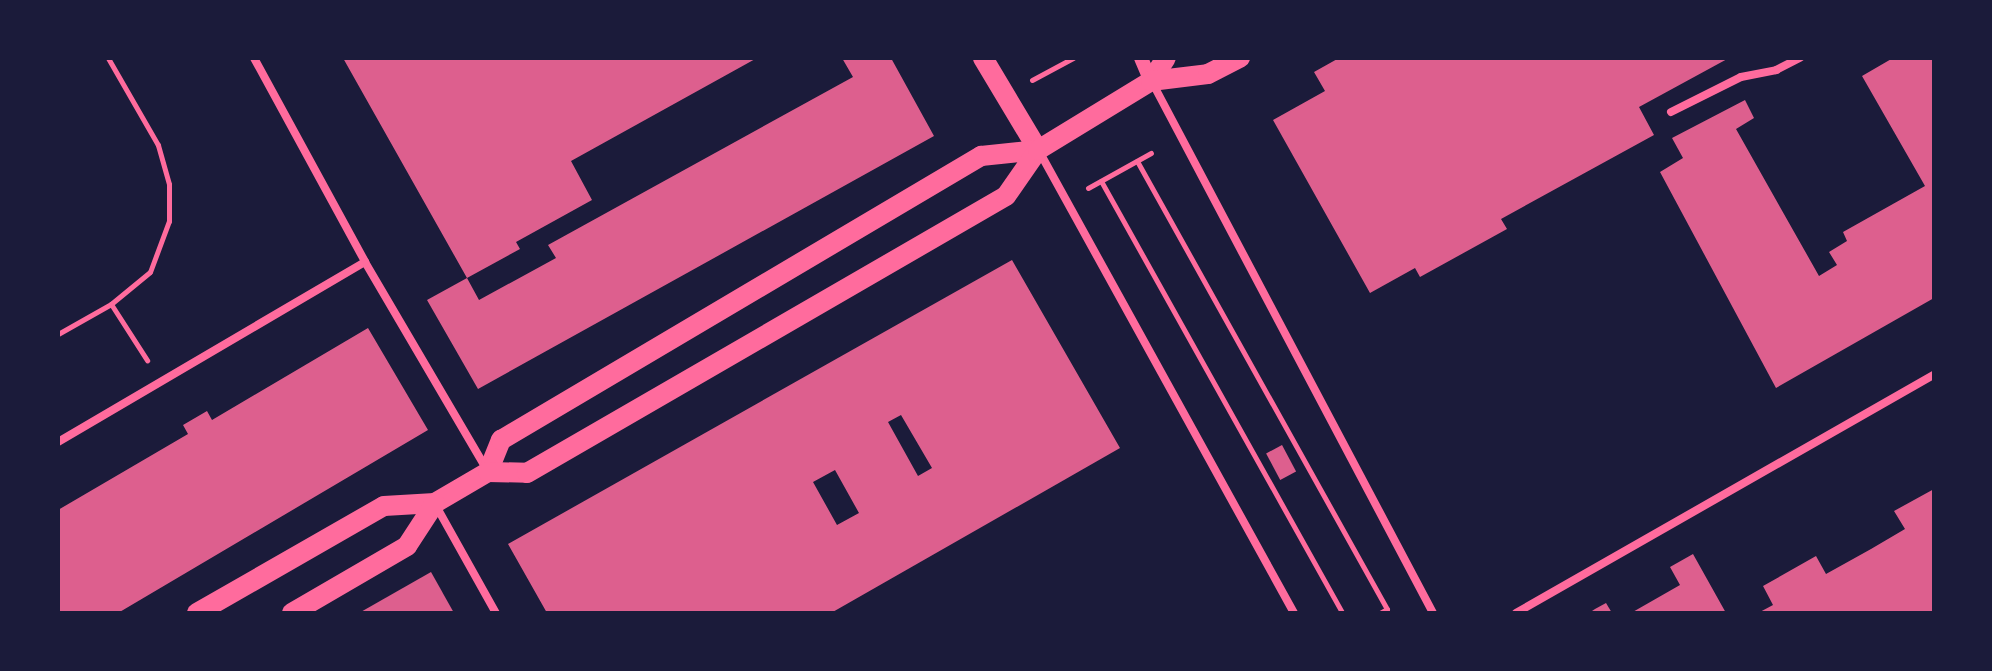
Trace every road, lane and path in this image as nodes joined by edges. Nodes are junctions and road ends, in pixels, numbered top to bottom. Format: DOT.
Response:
graph roads {
  1 [pos="108,58"];
  2 [pos="254,58"];
  3 [pos="983,58"];
  4 [pos="1073,58"];
  5 [pos="1141,58"];
  6 [pos="1166,58"];
  7 [pos="1240,58"];
  8 [pos="1800,58"];
  9 [pos="1031,80"];
  10 [pos="1151,81"];
  11 [pos="1671,112"];
  12 [pos="1038,150"];
  13 [pos="1151,153"];
  14 [pos="1137,161"];
  15 [pos="1101,181"];
  16 [pos="1087,188"];
  17 [pos="365,262"];
  18 [pos="111,304"];
  19 [pos="58,334"];
  20 [pos="1934,375"];
  21 [pos="160,383"];
  22 [pos="58,442"];
  23 [pos="488,472"];
  24 [pos="435,503"];
  25 [pos="1400,603"];
  26 [pos="1387,609"];
  27 [pos="197,613"];
  28 [pos="292,613"];
  29 [pos="496,613"];
  30 [pos="1294,613"];
  31 [pos="1342,613"];
  32 [pos="1380,613"];
  33 [pos="1433,613"];
  34 [pos="1516,613"];
  1 -- 18 [label="path"];
  2 -- 17 [label="street"];
  3 -- 12 [label="main road"];
  4 -- 9 [label="path"];
  5 -- 10 [label="street"];
  6 -- 10 [label="main road"];
  7 -- 10 [label="main road"];
  8 -- 11 [label="street"];
  10 -- 12 [label="main road"];
  10 -- 33 [label="street"];
  12 -- 23 [label="main road"];
  12 -- 23 [label="main road"];
  12 -- 30 [label="street"];
  13 -- 14 [label="path"];
  14 -- 15 [label="path"];
  14 -- 26 [label="path"];
  15 -- 16 [label="path"];
  15 -- 31 [label="path"];
  17 -- 21 [label="street"];
  17 -- 23 [label="street"];
  18 -- 19 [label="path"];
  18 -- 21 [label="path"];
  20 -- 34 [label="street"];
  21 -- 22 [label="street"];
  23 -- 24 [label="main road"];
  24 -- 27 [label="main road"];
  24 -- 28 [label="main road"];
  24 -- 29 [label="street"];
  25 -- 26 [label="path"];
  26 -- 32 [label="path"];
}
